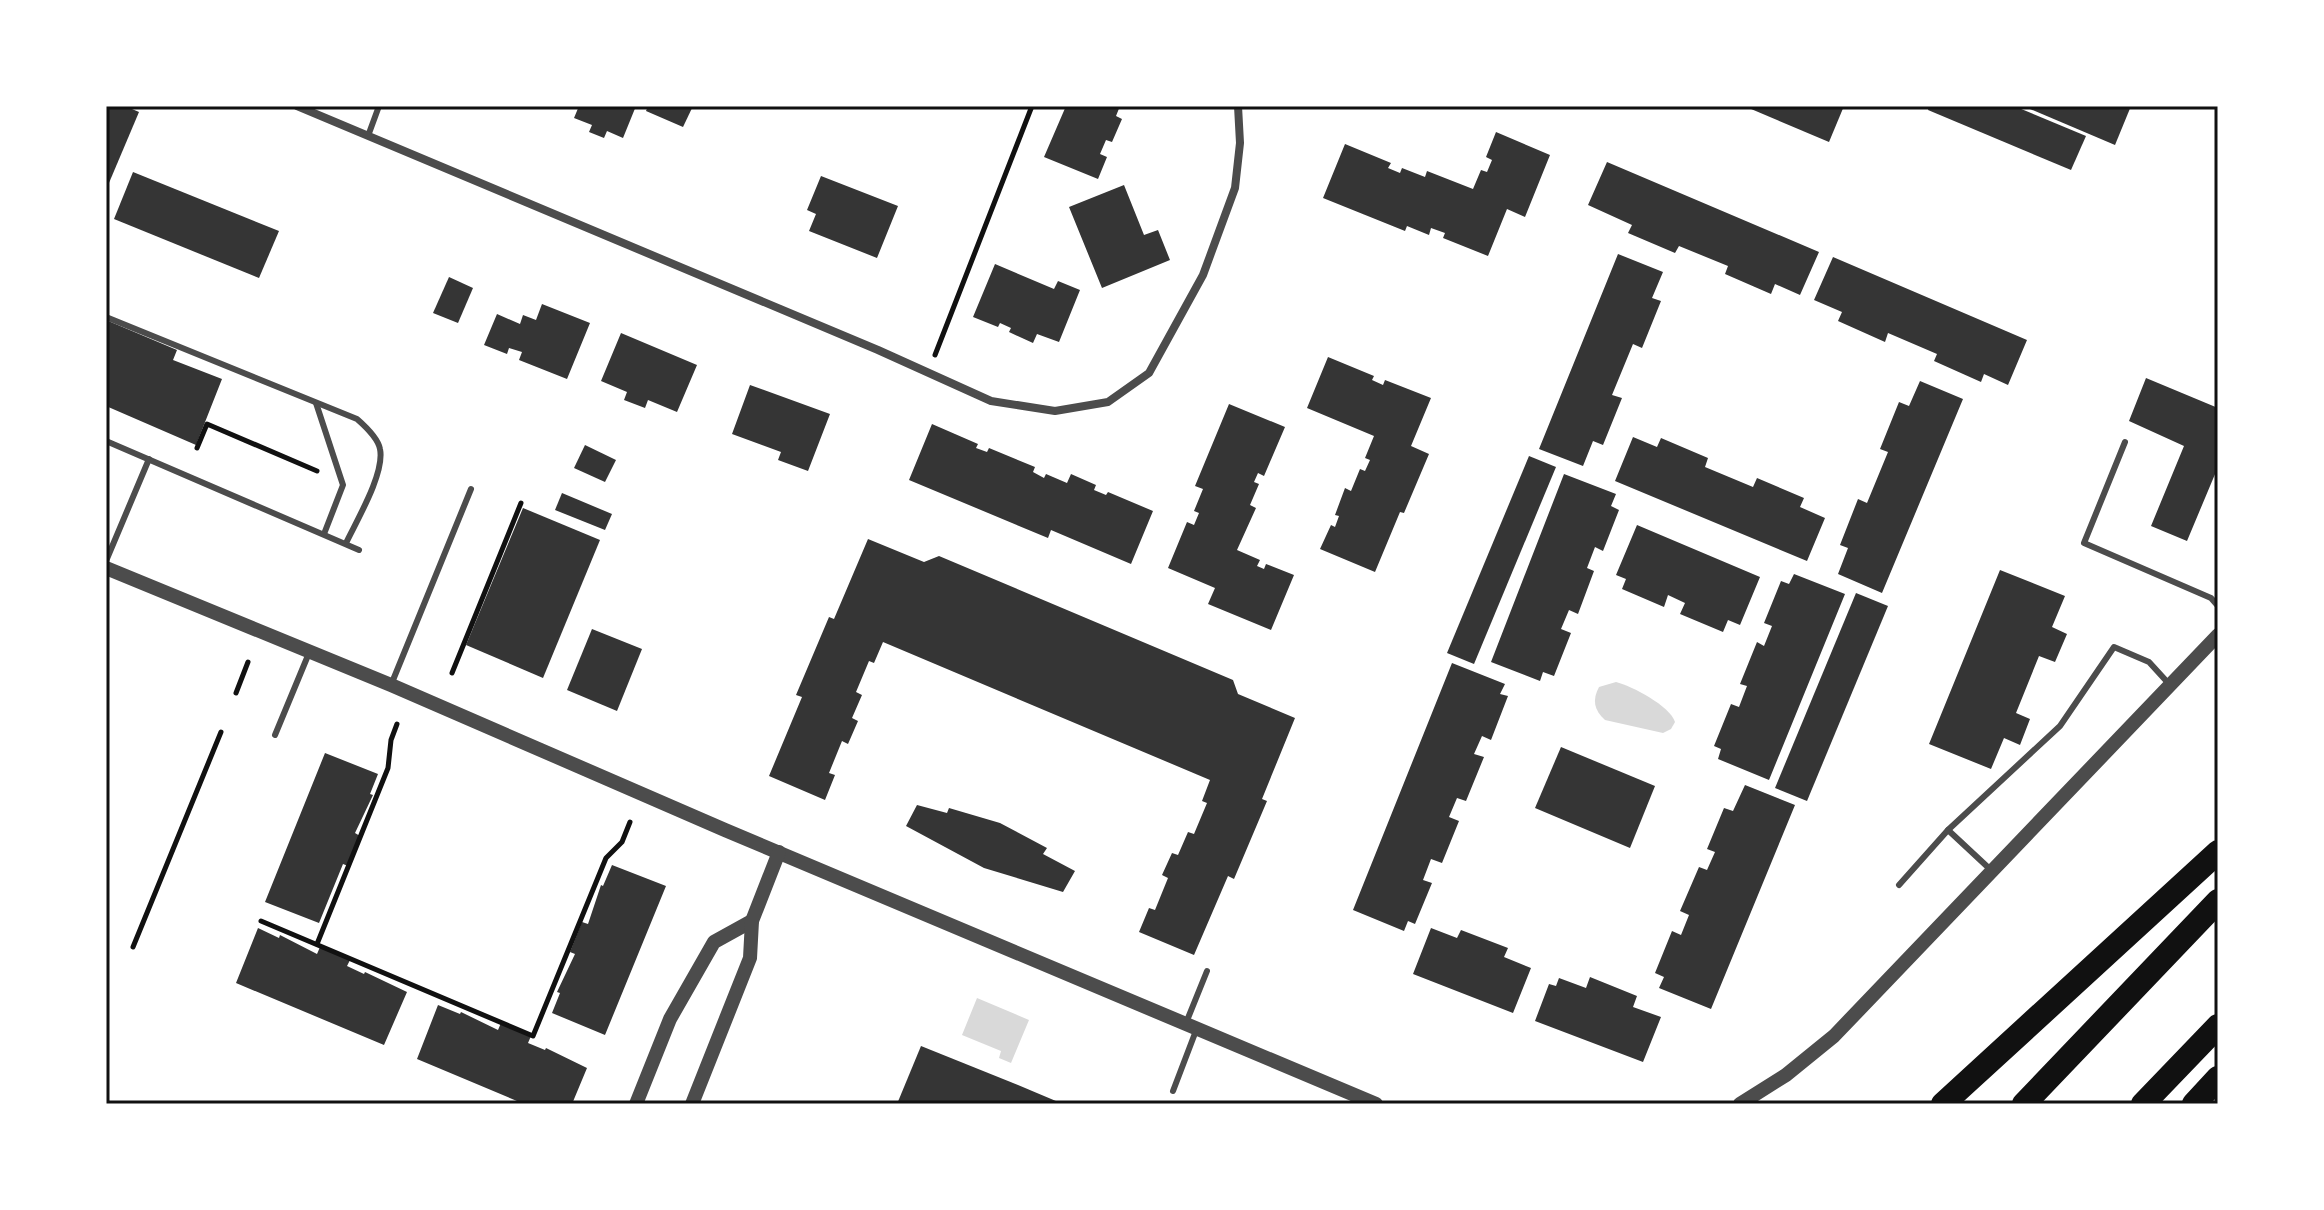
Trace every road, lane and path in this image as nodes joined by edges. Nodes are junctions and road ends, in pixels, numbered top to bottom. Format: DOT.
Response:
graph roads {
  1 [pos="297,106"];
  2 [pos="379,106"];
  3 [pos="1032,106"];
  4 [pos="1238,106"];
  5 [pos="368,136"];
  6 [pos="106,317"];
  7 [pos="927,374"];
  8 [pos="316,403"];
  9 [pos="106,441"];
  10 [pos="2125,442"];
  11 [pos="197,448"];
  12 [pos="149,459"];
  13 [pos="318,471"];
  14 [pos="471,489"];
  15 [pos="521,503"];
  16 [pos="324,534"];
  17 [pos="346,543"];
  18 [pos="359,550"];
  19 [pos="106,561"];
  20 [pos="106,568"];
  21 [pos="2218,606"];
  22 [pos="2218,635"];
  23 [pos="310,651"];
  24 [pos="248,662"];
  25 [pos="452,673"];
  26 [pos="391,685"];
  27 [pos="2170,685"];
  28 [pos="236,693"];
  29 [pos="397,724"];
  30 [pos="221,732"];
  31 [pos="275,735"];
  32 [pos="630,822"];
  33 [pos="1948,830"];
  34 [pos="779,852"];
  35 [pos="2218,852"];
  36 [pos="1992,871"];
  37 [pos="1899,885"];
  38 [pos="2218,901"];
  39 [pos="261,921"];
  40 [pos="752,921"];
  41 [pos="316,944"];
  42 [pos="133,947"];
  43 [pos="1207,971"];
  44 [pos="1192,1026"];
  45 [pos="2218,1026"];
  46 [pos="2218,1078"];
  47 [pos="1173,1091"];
  48 [pos="636,1104"];
  49 [pos="692,1104"];
  50 [pos="1376,1104"];
  51 [pos="1740,1104"];
  52 [pos="1943,1104"];
  53 [pos="2024,1104"];
  54 [pos="2143,1104"];
  55 [pos="2194,1104"];
  1 -- 5 [label="street"];
  2 -- 5 [label="lane"];
  3 -- 7 [label="path"];
  4 -- 7 [label="street"];
  5 -- 7 [label="street"];
  6 -- 8 [label="lane"];
  8 -- 16 [label="lane"];
  8 -- 17 [label="lane"];
  9 -- 12 [label="lane"];
  10 -- 21 [label="lane"];
  11 -- 13 [label="path"];
  12 -- 16 [label="lane"];
  12 -- 19 [label="lane"];
  14 -- 26 [label="lane"];
  15 -- 25 [label="path"];
  16 -- 17 [label="lane"];
  17 -- 18 [label="lane"];
  20 -- 23 [label="street"];
  22 -- 27 [label="street"];
  23 -- 26 [label="street"];
  23 -- 31 [label="lane"];
  24 -- 28 [label="path"];
  26 -- 34 [label="street"];
  27 -- 33 [label="lane"];
  27 -- 36 [label="street"];
  29 -- 41 [label="path"];
  30 -- 42 [label="path"];
  32 -- 41 [label="path"];
  33 -- 36 [label="lane"];
  33 -- 37 [label="lane"];
  34 -- 40 [label="street"];
  34 -- 44 [label="street"];
  35 -- 52 [label="highway"];
  36 -- 51 [label="street"];
  38 -- 53 [label="highway"];
  39 -- 41 [label="path"];
  40 -- 48 [label="street"];
  40 -- 49 [label="street"];
  43 -- 44 [label="lane"];
  44 -- 47 [label="lane"];
  44 -- 50 [label="street"];
  45 -- 54 [label="highway"];
  46 -- 55 [label="highway"];
}
